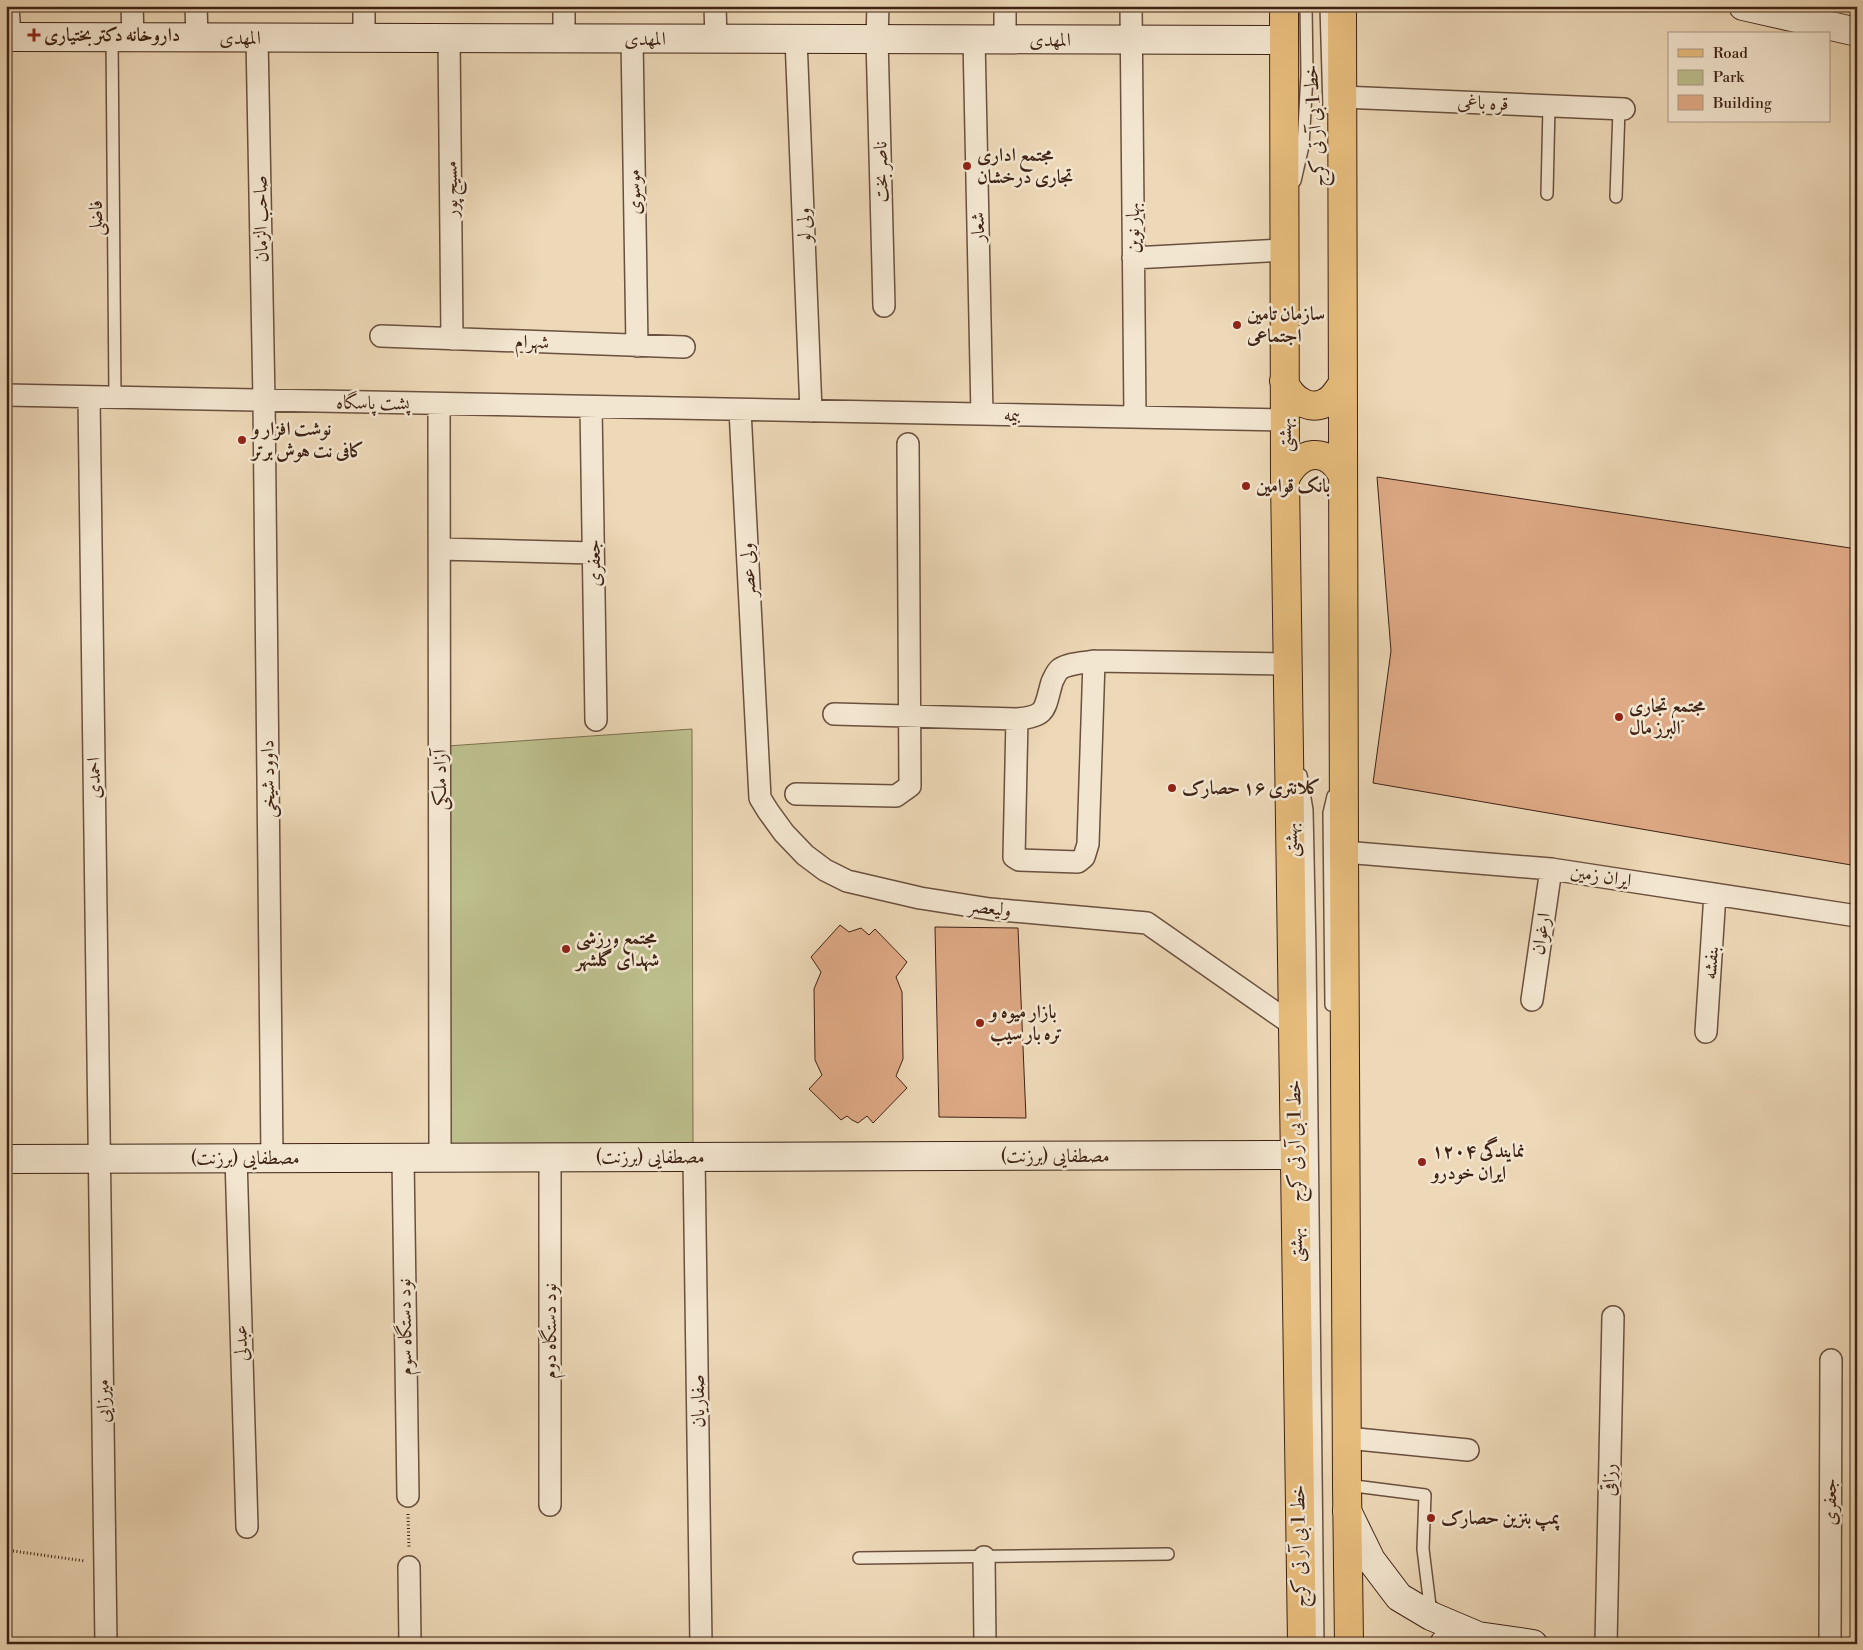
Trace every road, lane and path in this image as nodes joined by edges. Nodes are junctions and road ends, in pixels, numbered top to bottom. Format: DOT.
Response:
graph roads {
  1 [pos="8,6"];
  2 [pos="132,6"];
  3 [pos="196,6"];
  4 [pos="364,6"];
  5 [pos="564,6"];
  6 [pos="715,6"];
  7 [pos="878,6"];
  8 [pos="1006,6"];
  9 [pos="1131,6"];
  10 [pos="1284,6"];
  11 [pos="1306,6"];
  12 [pos="1326,6"];
  13 [pos="1342,6"];
  14 [pos="1743,6"];
  15 [pos="1857,32"];
  16 [pos="8,37"];
  17 [pos="122,37"];
  18 [pos="197,38"];
  19 [pos="257,38"];
  20 [pos="364,38"];
  21 [pos="449,38"];
  22 [pos="564,38"];
  23 [pos="632,39"];
  24 [pos="716,39"];
  25 [pos="796,39"];
  26 [pos="877,39"];
  27 [pos="974,39"];
  28 [pos="1005,40"];
  29 [pos="1132,40"];
  30 [pos="1284,40"];
  31 [pos="1342,97"];
  32 [pos="1549,106"];
  33 [pos="1621,109"];
  34 [pos="1329,122"];
  35 [pos="1331,141"];
  36 [pos="1547,194"];
  37 [pos="1616,197"];
  38 [pos="1284,242"];
  39 [pos="1342,244"];
  40 [pos="1133,258"];
  41 [pos="884,306"];
  42 [pos="381,336"];
  43 [pos="452,339"];
  44 [pos="637,346"];
  45 [pos="684,347"];
  46 [pos="1284,381"];
  47 [pos="1342,385"];
  48 [pos="6,395"];
  49 [pos="89,397"];
  50 [pos="114,397"];
  51 [pos="264,400"];
  52 [pos="439,404"];
  53 [pos="591,407"];
  54 [pos="740,410"];
  55 [pos="811,411"];
  56 [pos="982,414"];
  57 [pos="1135,417"];
  58 [pos="1284,420"];
  59 [pos="908,444"];
  60 [pos="1343,476"];
  61 [pos="1285,479"];
  62 [pos="440,549"];
  63 [pos="593,553"];
  64 [pos="1094,661"];
  65 [pos="1289,664"];
  66 [pos="1289,699"];
  67 [pos="834,714"];
  68 [pos="909,716"];
  69 [pos="1017,719"];
  70 [pos="596,720"];
  71 [pos="756,730"];
  72 [pos="1344,746"];
  73 [pos="796,794"];
  74 [pos="1344,852"];
  75 [pos="1551,868"];
  76 [pos="1715,894"];
  77 [pos="1857,916"];
  78 [pos="1532,1000"];
  79 [pos="1331,1013"];
  80 [pos="1293,1025"];
  81 [pos="1706,1032"];
  82 [pos="1294,1155"];
  83 [pos="440,1157"];
  84 [pos="550,1157"];
  85 [pos="236,1158"];
  86 [pos="272,1158"];
  87 [pos="403,1158"];
  88 [pos="694,1158"];
  89 [pos="6,1159"];
  90 [pos="99,1159"];
  91 [pos="1335,1312"];
  92 [pos="1613,1317"];
  93 [pos="1831,1360"];
  94 [pos="1347,1438"];
  95 [pos="1468,1450"];
  96 [pos="408,1496"];
  97 [pos="1347,1498"];
  98 [pos="550,1505"];
  99 [pos="247,1527"];
  100 [pos="6,1550"];
  101 [pos="1168,1554"];
  102 [pos="984,1557"];
  103 [pos="859,1558"];
  104 [pos="105,1564"];
  105 [pos="409,1567"];
  106 [pos="1431,1616"];
  107 [pos="1478,1636"];
  108 [pos="106,1644"];
  109 [pos="410,1644"];
  110 [pos="701,1644"];
  111 [pos="985,1644"];
  112 [pos="1302,1644"];
  113 [pos="1318,1644"];
  114 [pos="1339,1644"];
  115 [pos="1349,1644"];
  116 [pos="1444,1644"];
  117 [pos="1533,1644"];
  118 [pos="1606,1644"];
  119 [pos="1830,1644"];
  1 -- 16 [label="street"];
  2 -- 17 [label="street"];
  3 -- 18 [label="street"];
  4 -- 20 [label="street"];
  5 -- 22 [label="street"];
  6 -- 24 [label="street"];
  7 -- 26 [label="street, ناصر بخت"];
  8 -- 28 [label="street"];
  9 -- 29 [label="street, بهار نوین"];
  10 -- 30 [label="main road, بهشتی"];
  11 -- 38 [label="lane, خط 1 بی آر تی کرج"];
  12 -- 34 [label="lane, خط 1 بی آر تی کرج"];
  13 -- 31 [label="main road"];
  14 -- 15 [label="street"];
  16 -- 17 [label="street, المهدی"];
  17 -- 18 [label="street, المهدی"];
  17 -- 50 [label="lane, فاضلی"];
  18 -- 19 [label="street, المهدی"];
  19 -- 20 [label="street, المهدی"];
  19 -- 51 [label="street, صاحب الزمان"];
  20 -- 21 [label="street, المهدی"];
  21 -- 22 [label="street, المهدی"];
  21 -- 43 [label="street, مسیح پور"];
  22 -- 23 [label="street, المهدی"];
  23 -- 24 [label="street, المهدی"];
  23 -- 44 [label="street, موسوی"];
  24 -- 25 [label="street, المهدی"];
  25 -- 26 [label="street, المهدی"];
  25 -- 55 [label="street, ولی لو"];
  26 -- 27 [label="street, المهدی"];
  26 -- 41 [label="street, ناصر بخت"];
  27 -- 28 [label="street, المهدی"];
  27 -- 56 [label="street, شعار"];
  28 -- 29 [label="street, المهدی"];
  29 -- 30 [label="street, المهدی"];
  29 -- 40 [label="street, بهار نوین"];
  30 -- 38 [label="main road, بهشتی"];
  31 -- 32 [label="street, قره باغی"];
  31 -- 39 [label="main road"];
  32 -- 33 [label="street, قره باغی"];
  32 -- 36 [label="lane"];
  33 -- 37 [label="lane"];
  35 -- 39 [label="lane, خط 1 بی آر تی کرج"];
  38 -- 40 [label="street"];
  38 -- 46 [label="main road, بهشتی"];
  39 -- 47 [label="main road"];
  40 -- 57 [label="street, بهار نوین"];
  42 -- 43 [label="street, شهرام"];
  43 -- 44 [label="street, شهرام"];
  44 -- 45 [label="street, شهرام"];
  46 -- 47 [label="main road"];
  46 -- 58 [label="main road, بهشتی"];
  47 -- 60 [label="main road"];
  48 -- 49 [label="street, پشت پاسگاه"];
  49 -- 50 [label="street, پشت پاسگاه"];
  49 -- 90 [label="street, احمدی"];
  50 -- 51 [label="street, پشت پاسگاه"];
  51 -- 52 [label="street, پشت پاسگاه"];
  51 -- 86 [label="street, داوود شیخی"];
  52 -- 53 [label="street, پشت پاسگاه"];
  52 -- 62 [label="street, آزاد ملکی"];
  53 -- 54 [label="street, پشت پاسگاه"];
  53 -- 63 [label="street, جعفری"];
  54 -- 55 [label="street, بیمه"];
  54 -- 71 [label="street, ولی عصر"];
  55 -- 56 [label="street, بیمه"];
  56 -- 57 [label="street, بیمه"];
  57 -- 58 [label="street, بیمه"];
  58 -- 61 [label="main road, بهشتی"];
  59 -- 68 [label="street"];
  60 -- 61 [label="main road"];
  60 -- 72 [label="main road"];
  61 -- 65 [label="main road, بهشتی"];
  62 -- 63 [label="street"];
  62 -- 83 [label="street, آزاد ملکی"];
  63 -- 70 [label="street, جعفری"];
  64 -- 65 [label="street"];
  64 -- 69 [label="street"];
  64 -- 69 [label="street"];
  65 -- 66 [label="main road, بهشتی"];
  66 -- 80 [label="main road, بهشتی"];
  66 -- 113 [label="lane, خط 1 بی آر تی کرج"];
  67 -- 68 [label="street"];
  68 -- 69 [label="street"];
  68 -- 73 [label="street"];
  71 -- 80 [label="street, ولیعصر"];
  72 -- 74 [label="main road"];
  72 -- 79 [label="lane"];
  74 -- 75 [label="street, ایران زمین"];
  74 -- 94 [label="main road"];
  75 -- 76 [label="street, ایران زمین"];
  75 -- 78 [label="street, ارغوان"];
  76 -- 77 [label="street, ایران زمین"];
  76 -- 81 [label="street, بنفشه"];
  80 -- 82 [label="main road, بهشتی"];
  82 -- 88 [label="street, مصطفایی (برزنت)"];
  82 -- 112 [label="main road, بهشتی"];
  83 -- 84 [label="street, مصطفایی (برزنت)"];
  83 -- 87 [label="street, مصطفایی (برزنت)"];
  84 -- 88 [label="street, مصطفایی (برزنت)"];
  84 -- 98 [label="street, نود دستگاه دوم"];
  85 -- 86 [label="street, مصطفایی (برزنت)"];
  85 -- 90 [label="street, مصطفایی (برزنت)"];
  85 -- 99 [label="street, عبدلی"];
  86 -- 87 [label="street, مصطفایی (برزنت)"];
  87 -- 96 [label="street, نود دستگاه سوم"];
  88 -- 110 [label="street, صفاریان"];
  89 -- 90 [label="street, مصطفایی (برزنت)"];
  90 -- 104 [label="street, میرزایی"];
  91 -- 114 [label="lane, خط 1 بی آر تی کرج"];
  92 -- 118 [label="street, رزاقی"];
  93 -- 119 [label="street, جعفری"];
  94 -- 95 [label="street"];
  94 -- 97 [label="main road"];
  96 -- 105 [label="path"];
  97 -- 106 [label="street"];
  97 -- 106 [label="lane"];
  97 -- 115 [label="main road"];
  100 -- 104 [label="path"];
  101 -- 102 [label="lane"];
  102 -- 103 [label="lane"];
  102 -- 111 [label="street"];
  104 -- 108 [label="street, میرزایی"];
  105 -- 109 [label="street"];
  106 -- 107 [label="street"];
  107 -- 116 [label="street"];
  107 -- 117 [label="street"];
}
